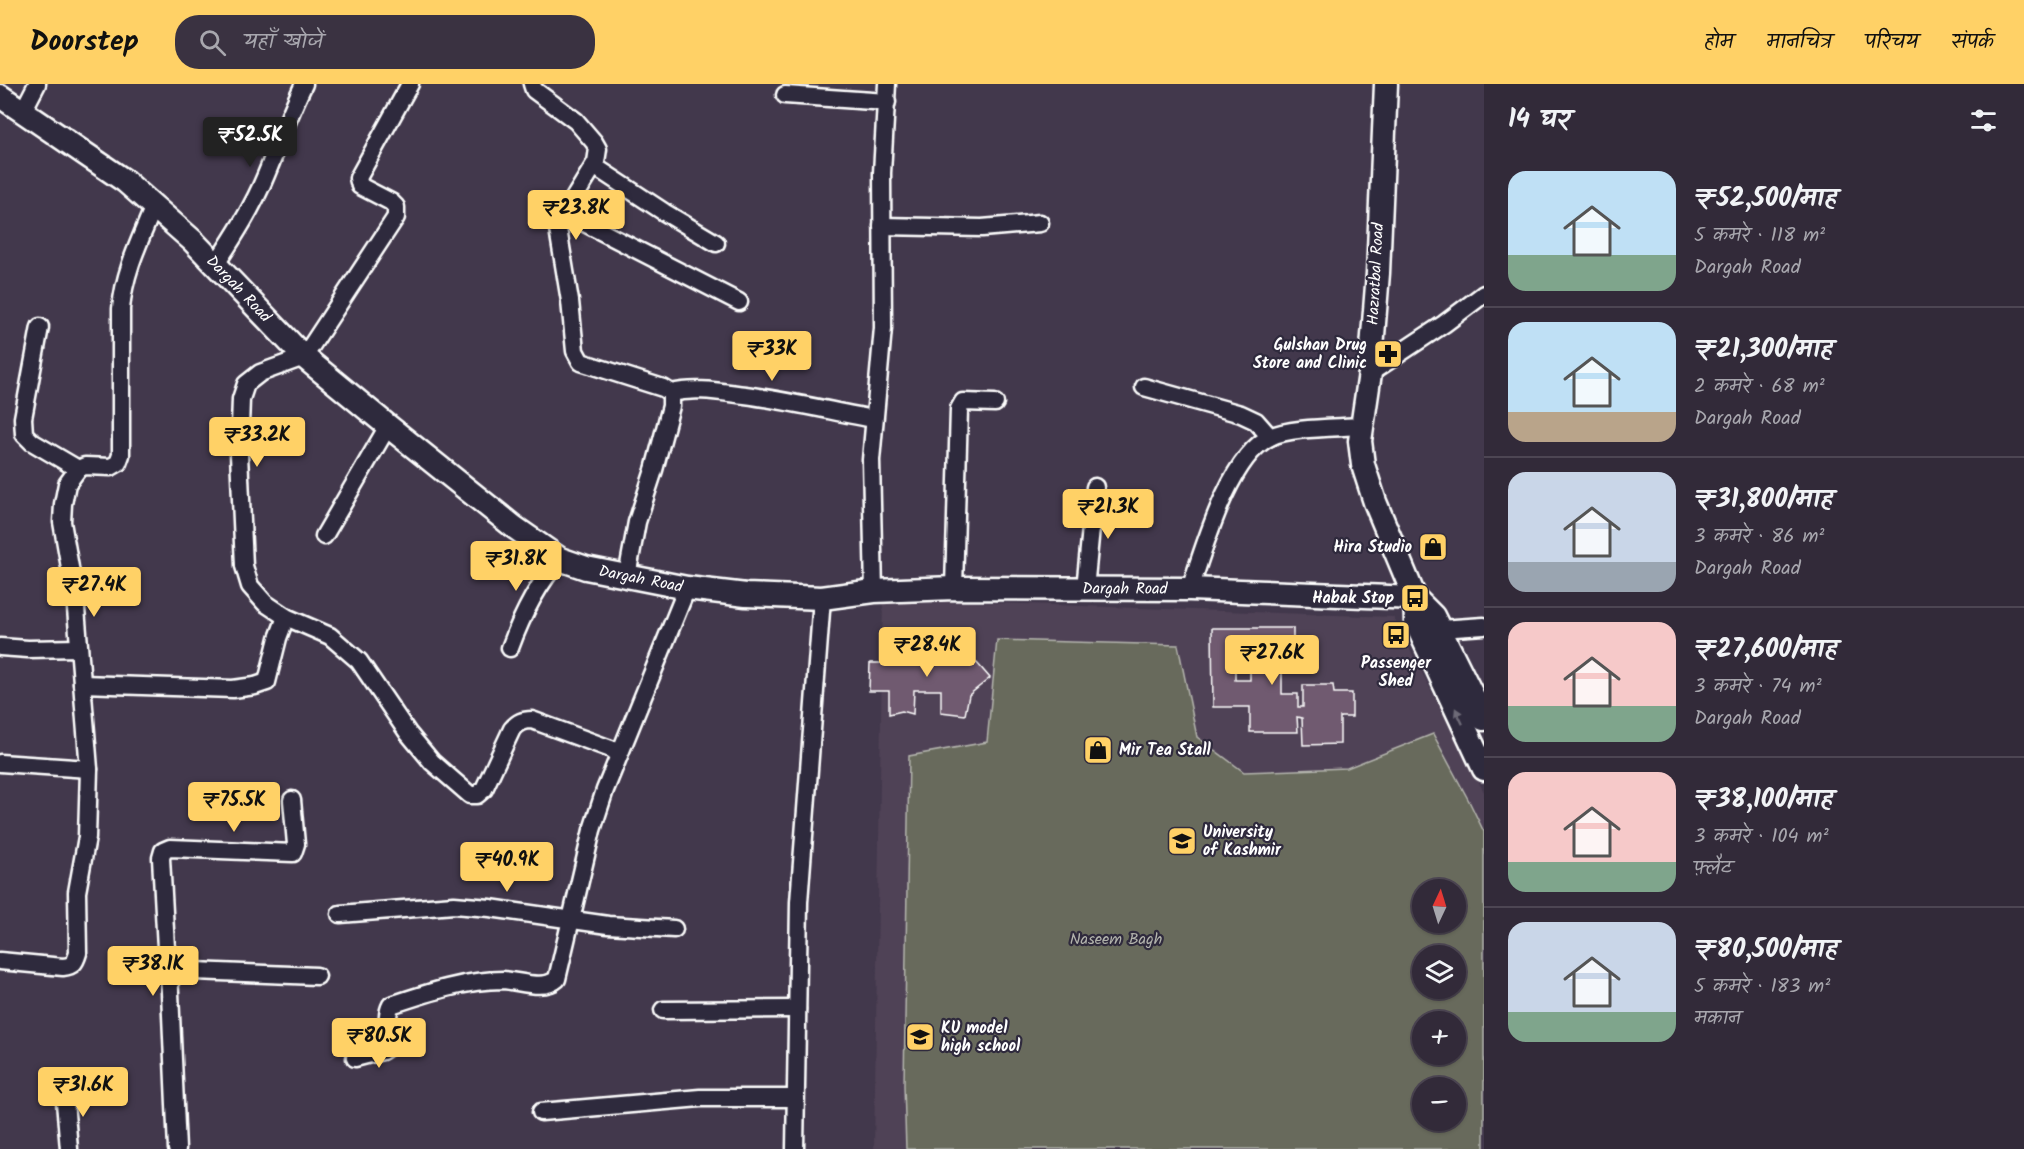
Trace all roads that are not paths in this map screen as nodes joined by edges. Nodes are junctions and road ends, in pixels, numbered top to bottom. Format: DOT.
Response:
graph roads {
  1 [pos="37,84"];
  2 [pos="303,84"];
  3 [pos="410,84"];
  4 [pos="532,84"];
  5 [pos="887,84"];
  6 [pos="1386,84"];
  7 [pos="785,95"];
  8 [pos="0,96"];
  9 [pos="888,102"];
  10 [pos="23,111"];
  11 [pos="594,166"];
  12 [pos="154,206"];
  13 [pos="565,213"];
  14 [pos="1040,223"];
  15 [pos="882,226"];
  16 [pos="716,243"];
  17 [pos="216,264"];
  18 [pos="1484,294"];
  19 [pos="739,302"];
  20 [pos="40,327"];
  21 [pos="304,357"];
  22 [pos="1370,372"];
  23 [pos="1144,387"];
  24 [pos="671,393"];
  25 [pos="995,403"];
  26 [pos="874,419"];
  27 [pos="388,426"];
  28 [pos="1361,426"];
  29 [pos="1270,437"];
  30 [pos="78,469"];
  31 [pos="1095,487"];
  32 [pos="324,536"];
  33 [pos="560,559"];
  34 [pos="627,576"];
  35 [pos="687,588"];
  36 [pos="954,588"];
  37 [pos="1085,589"];
  38 [pos="1190,589"];
  39 [pos="874,591"];
  40 [pos="822,598"];
  41 [pos="1415,598"];
  42 [pos="286,617"];
  43 [pos="1484,626"];
  44 [pos="1440,629"];
  45 [pos="0,647"];
  46 [pos="78,648"];
  47 [pos="510,648"];
  48 [pos="82,684"];
  49 [pos="1484,718"];
  50 [pos="619,752"];
  51 [pos="0,763"];
  52 [pos="89,769"];
  53 [pos="1484,769"];
  54 [pos="292,800"];
  55 [pos="340,914"];
  56 [pos="571,920"];
  57 [pos="674,929"];
  58 [pos="0,961"];
  59 [pos="169,970"];
  60 [pos="317,976"];
  61 [pos="797,1009"];
  62 [pos="663,1010"];
  63 [pos="355,1058"];
  64 [pos="64,1090"];
  65 [pos="795,1098"];
  66 [pos="541,1112"];
  67 [pos="69,1149"];
  68 [pos="177,1149"];
  69 [pos="795,1149"];
  1 -- 10 [label="street"];
  2 -- 17 [label="street"];
  3 -- 21 [label="street"];
  4 -- 11 [label="street"];
  5 -- 9 [label="street"];
  6 -- 22 [label="street, Hazratbal Road"];
  7 -- 9 [label="street"];
  8 -- 10 [label="street, Dargah Road"];
  9 -- 15 [label="street"];
  10 -- 12 [label="street, Dargah Road"];
  11 -- 13 [label="street"];
  11 -- 16 [label="street"];
  12 -- 17 [label="street, Dargah Road"];
  12 -- 30 [label="street"];
  13 -- 19 [label="street"];
  13 -- 24 [label="street"];
  14 -- 15 [label="street"];
  15 -- 26 [label="street"];
  17 -- 21 [label="street, Dargah Road"];
  18 -- 22 [label="street"];
  20 -- 30 [label="street"];
  21 -- 27 [label="street, Dargah Road"];
  21 -- 42 [label="street"];
  22 -- 28 [label="street, Hazratbal Road"];
  23 -- 29 [label="street"];
  24 -- 26 [label="street"];
  24 -- 34 [label="street"];
  25 -- 36 [label="street"];
  26 -- 39 [label="street"];
  27 -- 32 [label="street"];
  27 -- 33 [label="street, Dargah Road"];
  28 -- 29 [label="street"];
  28 -- 41 [label="street, Hazratbal Road"];
  29 -- 38 [label="street"];
  30 -- 46 [label="street"];
  31 -- 37 [label="street"];
  33 -- 34 [label="street, Dargah Road"];
  33 -- 47 [label="street"];
  34 -- 35 [label="street, Dargah Road"];
  35 -- 40 [label="street, Dargah Road"];
  35 -- 50 [label="street"];
  36 -- 37 [label="street, Dargah Road"];
  36 -- 39 [label="street, Dargah Road"];
  37 -- 38 [label="street, Dargah Road"];
  38 -- 41 [label="street, Dargah Road"];
  39 -- 40 [label="street, Dargah Road"];
  40 -- 61 [label="street"];
  41 -- 44 [label="street, Hazratbal Road"];
  53 -- 41 [label="street, Hazratbal Road, one-way"];
  42 -- 48 [label="street"];
  42 -- 50 [label="street"];
  43 -- 44 [label="street"];
  44 -- 49 [label="street, Hazratbal Road"];
  45 -- 46 [label="street"];
  46 -- 48 [label="street"];
  48 -- 52 [label="street"];
  50 -- 56 [label="street"];
  51 -- 52 [label="street"];
  52 -- 58 [label="street"];
  54 -- 59 [label="street"];
  55 -- 56 [label="street"];
  56 -- 57 [label="street"];
  56 -- 63 [label="street"];
  59 -- 60 [label="street"];
  59 -- 68 [label="street"];
  61 -- 62 [label="street"];
  61 -- 65 [label="street"];
  64 -- 67 [label="street"];
  65 -- 66 [label="street"];
  65 -- 69 [label="street"];
}
